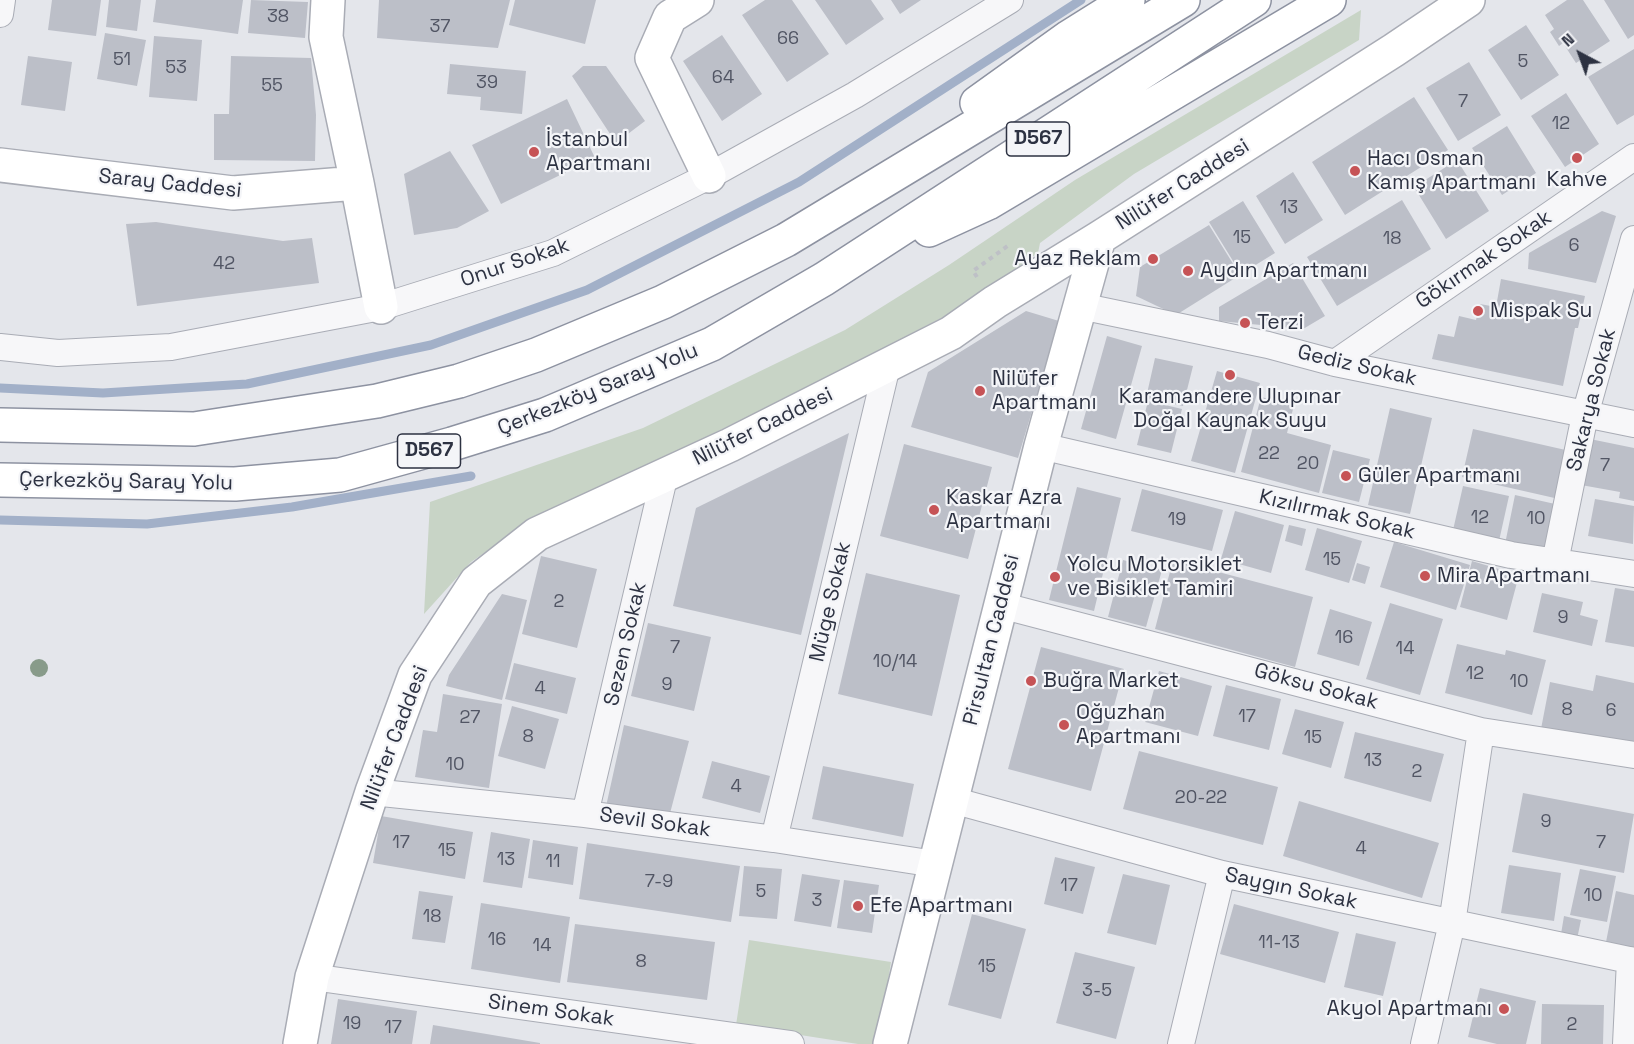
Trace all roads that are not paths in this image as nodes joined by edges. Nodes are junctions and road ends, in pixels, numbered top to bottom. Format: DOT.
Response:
graph roads {
  1 [pos="2,0"];
  2 [pos="328,0"];
  3 [pos="697,0"];
  4 [pos="1010,0"];
  5 [pos="1128,0"];
  6 [pos="1183,0"];
  7 [pos="1254,0"];
  8 [pos="1329,0"];
  9 [pos="1468,0"];
  10 [pos="0,14"];
  11 [pos="1634,157"];
  12 [pos="0,165"];
  13 [pos="709,176"];
  14 [pos="357,183"];
  15 [pos="1099,238"];
  16 [pos="1634,239"];
  17 [pos="786,240"];
  18 [pos="824,279"];
  19 [pos="1080,306"];
  20 [pos="381,307"];
  21 [pos="0,347"];
  22 [pos="1335,363"];
  23 [pos="887,366"];
  24 [pos="1585,415"];
  25 [pos="1634,424"];
  26 [pos="0,425"];
  27 [pos="1041,446"];
  28 [pos="665,474"];
  29 [pos="0,480"];
  30 [pos="1555,562"];
  31 [pos="1634,574"];
  32 [pos="1000,605"];
  33 [pos="1481,731"];
  34 [pos="1634,755"];
  35 [pos="372,792"];
  36 [pos="952,800"];
  37 [pos="585,814"];
  38 [pos="774,839"];
  39 [pos="935,864"];
  40 [pos="1222,874"];
  41 [pos="1452,923"];
  42 [pos="1632,961"];
  43 [pos="312,977"];
  44 [pos="300,1044"];
  45 [pos="791,1044"];
  46 [pos="890,1044"];
  47 [pos="1181,1044"];
  48 [pos="1424,1044"];
  49 [pos="1626,1044"];
  1 -- 10 [label="street"];
  2 -- 14 [label="main road"];
  3 -- 13 [label="main road"];
  4 -- 13 [label="street, Onur Sokak"];
  5 -- 17 [label="main road"];
  6 -- 17 [label="main road, D567"];
  7 -- 18 [label="main road, D567"];
  8 -- 18 [label="main road"];
  9 -- 15 [label="main road, Nilüfer Caddesi"];
  11 -- 22 [label="street, Gökırmak Sokak"];
  12 -- 14 [label="main road, Saray Caddesi"];
  13 -- 20 [label="street, Onur Sokak"];
  14 -- 20 [label="main road"];
  15 -- 19 [label="main road, Pirsultan Caddesi"];
  15 -- 23 [label="main road, Nilüfer Caddesi"];
  16 -- 24 [label="street, Sakarya Sokak"];
  17 -- 26 [label="main road, D567"];
  18 -- 29 [label="main road, Çerkezköy Saray Yolu / D567"];
  19 -- 22 [label="street, Gediz Sokak"];
  19 -- 27 [label="main road, Pirsultan Caddesi"];
  20 -- 21 [label="street, Onur Sokak"];
  22 -- 24 [label="street, Gediz Sokak"];
  23 -- 28 [label="main road, Nilüfer Caddesi"];
  23 -- 38 [label="street, Müge Sokak"];
  24 -- 25 [label="street, Gediz Sokak"];
  24 -- 30 [label="street, Sakarya Sokak"];
  27 -- 30 [label="street, Kızılırmak Sokak"];
  27 -- 32 [label="main road, Pirsultan Caddesi"];
  28 -- 35 [label="main road, Nilüfer Caddesi"];
  28 -- 37 [label="street, Sezen Sokak"];
  30 -- 31 [label="street, Kızılırmak Sokak"];
  32 -- 33 [label="street, Göksu Sokak"];
  32 -- 36 [label="main road, Pirsultan Caddesi"];
  33 -- 34 [label="street, Göksu Sokak"];
  33 -- 41 [label="street"];
  35 -- 37 [label="street, Sevil Sokak"];
  35 -- 43 [label="main road, Nilüfer Caddesi"];
  36 -- 39 [label="main road, Pirsultan Caddesi"];
  36 -- 40 [label="street, Saygın Sokak"];
  37 -- 38 [label="street, Sevil Sokak"];
  38 -- 39 [label="street, Sevil Sokak"];
  39 -- 46 [label="main road, Pirsultan Caddesi"];
  40 -- 41 [label="street, Saygın Sokak"];
  40 -- 47 [label="street"];
  41 -- 42 [label="street, Saygın Sokak"];
  41 -- 48 [label="street"];
  42 -- 49 [label="street"];
  43 -- 44 [label="main road, Nilüfer Caddesi"];
  43 -- 45 [label="street, Sinem Sokak"];
}
